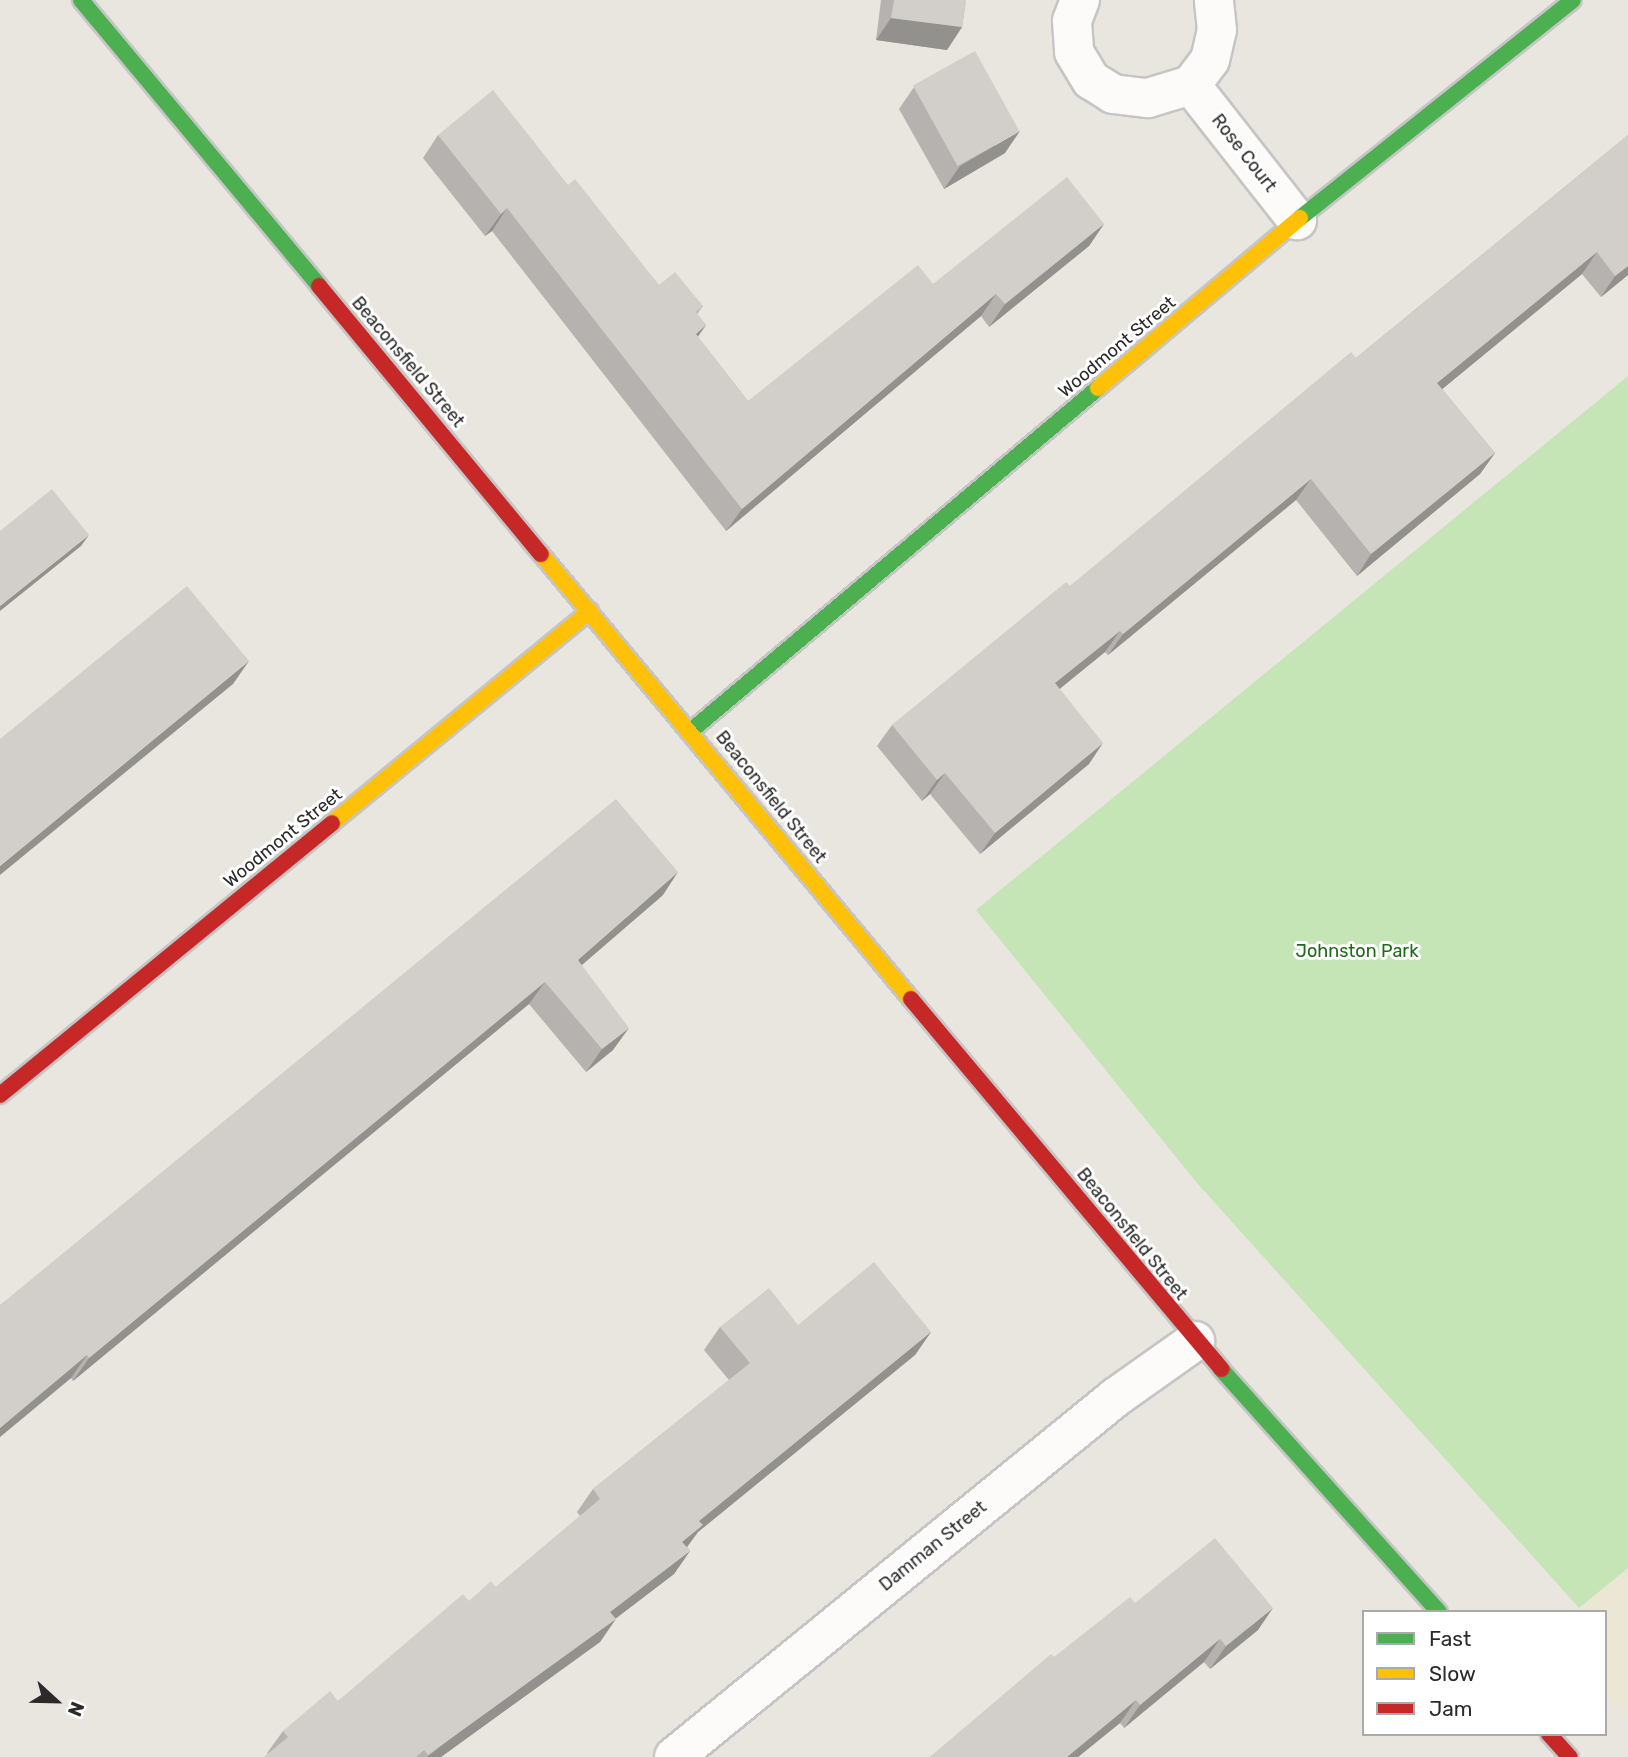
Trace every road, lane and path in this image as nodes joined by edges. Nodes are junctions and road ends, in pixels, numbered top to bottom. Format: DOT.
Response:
graph roads {
  1 [pos="81,0"];
  2 [pos="1080,0"];
  3 [pos="1214,0"];
  4 [pos="1573,0"];
  5 [pos="1191,85"];
  6 [pos="1297,220"];
  7 [pos="590,611"];
  8 [pos="692,730"];
  9 [pos="0,1095"];
  10 [pos="1195,1341"];
  11 [pos="1437,1610"];
  12 [pos="1551,1736"];
  13 [pos="674,1757"];
  14 [pos="1570,1757"];
  1 -- 7 [label="street, Beaconsfield Street"];
  2 -- 5 [label="street"];
  3 -- 5 [label="street"];
  4 -- 6 [label="street, Woodmont Street"];
  5 -- 6 [label="street, Rose Court"];
  6 -- 8 [label="street, Woodmont Street"];
  7 -- 8 [label="street, Beaconsfield Street"];
  7 -- 9 [label="street, Woodmont Street"];
  8 -- 10 [label="street, Beaconsfield Street"];
  10 -- 11 [label="street, Beaconsfield Street"];
  10 -- 13 [label="street, Damman Street"];
  12 -- 14 [label="street"];
}
